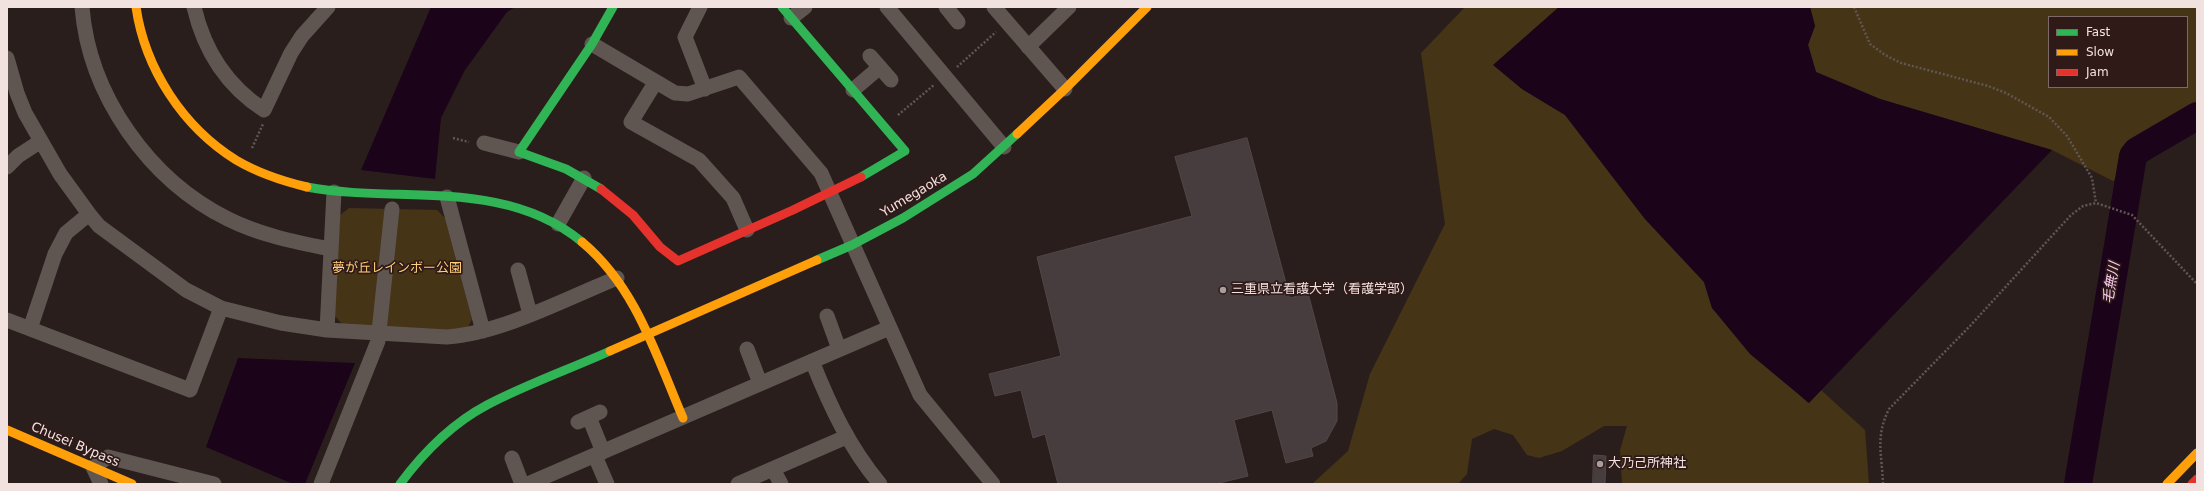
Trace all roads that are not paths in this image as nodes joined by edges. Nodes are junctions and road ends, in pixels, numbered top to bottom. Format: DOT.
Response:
graph roads {
  1 [pos="82,7"];
  2 [pos="136,7"];
  3 [pos="194,7"];
  4 [pos="328,7"];
  5 [pos="613,7"];
  6 [pos="700,7"];
  7 [pos="805,7"];
  8 [pos="887,7"];
  9 [pos="994,7"];
  10 [pos="1069,7"];
  11 [pos="1147,7"];
  12 [pos="949,8"];
  13 [pos="787,12"];
  14 [pos="958,22"];
  15 [pos="592,44"];
  16 [pos="1028,47"];
  17 [pos="870,56"];
  18 [pos="8,67"];
  19 [pos="880,67"];
  20 [pos="891,80"];
  21 [pos="655,83"];
  22 [pos="705,89"];
  23 [pos="1064,89"];
  24 [pos="853,90"];
  25 [pos="41,141"];
  26 [pos="484,144"];
  27 [pos="1004,147"];
  28 [pos="519,152"];
  29 [pos="7,167"];
  30 [pos="584,178"];
  31 [pos="334,192"];
  32 [pos="830,194"];
  33 [pos="447,197"];
  34 [pos="392,209"];
  35 [pos="89,214"];
  36 [pos="558,224"];
  37 [pos="747,230"];
  38 [pos="852,245"];
  39 [pos="330,249"];
  40 [pos="518,270"];
  41 [pos="617,278"];
  42 [pos="221,308"];
  43 [pos="530,314"];
  44 [pos="826,316"];
  45 [pos="7,320"];
  46 [pos="889,328"];
  47 [pos="30,329"];
  48 [pos="327,330"];
  49 [pos="483,331"];
  50 [pos="380,333"];
  51 [pos="646,333"];
  52 [pos="746,349"];
  53 [pos="839,349"];
  54 [pos="812,361"];
  55 [pos="760,383"];
  56 [pos="589,417"];
  57 [pos="683,418"];
  58 [pos="7,430"];
  59 [pos="846,437"];
  60 [pos="2197,453"];
  61 [pos="599,454"];
  62 [pos="512,458"];
  63 [pos="93,467"];
  64 [pos="773,469"];
  65 [pos="2197,479"];
  66 [pos="101,484"];
  67 [pos="132,484"];
  68 [pos="214,484"];
  69 [pos="321,484"];
  70 [pos="400,484"];
  71 [pos="522,484"];
  72 [pos="528,484"];
  73 [pos="607,484"];
  74 [pos="738,484"];
  75 [pos="782,484"];
  76 [pos="880,484"];
  77 [pos="993,484"];
  78 [pos="2167,484"];
  79 [pos="2192,484"];
  1 -- 39 [label="street"];
  2 -- 31 [label="main road"];
  3 -- 4 [label="street"];
  5 -- 15 [label="main road"];
  6 -- 22 [label="street"];
  7 -- 13 [label="street"];
  8 -- 27 [label="street"];
  9 -- 16 [label="street"];
  10 -- 16 [label="street"];
  11 -- 23 [label="main road, Yumegaoka"];
  12 -- 14 [label="street"];
  13 -- 24 [label="main road"];
  15 -- 21 [label="street"];
  15 -- 28 [label="main road"];
  16 -- 23 [label="street"];
  17 -- 19 [label="street"];
  18 -- 25 [label="street"];
  19 -- 20 [label="street"];
  19 -- 24 [label="street"];
  21 -- 22 [label="street"];
  21 -- 37 [label="street"];
  22 -- 32 [label="street"];
  23 -- 27 [label="main road, Yumegaoka"];
  24 -- 32 [label="main road"];
  25 -- 29 [label="street"];
  25 -- 35 [label="street"];
  26 -- 28 [label="street"];
  27 -- 38 [label="main road, Yumegaoka"];
  28 -- 30 [label="main road"];
  30 -- 36 [label="street"];
  30 -- 37 [label="main road"];
  31 -- 33 [label="main road"];
  31 -- 39 [label="street"];
  32 -- 37 [label="main road"];
  32 -- 38 [label="street"];
  33 -- 36 [label="main road"];
  33 -- 49 [label="street"];
  34 -- 50 [label="street"];
  35 -- 42 [label="street"];
  35 -- 47 [label="street"];
  36 -- 41 [label="main road"];
  38 -- 46 [label="street"];
  38 -- 51 [label="main road, Yumegaoka"];
  39 -- 48 [label="street"];
  40 -- 43 [label="street"];
  41 -- 43 [label="street"];
  41 -- 51 [label="main road"];
  42 -- 47 [label="street"];
  42 -- 48 [label="street"];
  43 -- 49 [label="street"];
  44 -- 53 [label="street"];
  45 -- 47 [label="street"];
  46 -- 53 [label="street"];
  46 -- 77 [label="street"];
  48 -- 50 [label="street"];
  49 -- 50 [label="street"];
  50 -- 69 [label="street"];
  51 -- 57 [label="main road"];
  51 -- 70 [label="main road, Yumegaoka"];
  52 -- 55 [label="street"];
  53 -- 54 [label="street"];
  54 -- 55 [label="street"];
  54 -- 59 [label="street"];
  55 -- 57 [label="street"];
  56 -- 61 [label="street"];
  57 -- 61 [label="street"];
  58 -- 63 [label="main road, Chusei Bypass"];
  59 -- 64 [label="street"];
  59 -- 76 [label="street"];
  60 -- 78 [label="main road"];
  61 -- 72 [label="street"];
  61 -- 73 [label="street"];
  62 -- 71 [label="street"];
  63 -- 66 [label="street"];
  63 -- 67 [label="main road, Chusei Bypass"];
  63 -- 68 [label="street"];
  64 -- 74 [label="street"];
  64 -- 75 [label="street"];
  65 -- 79 [label="main road"];
}
